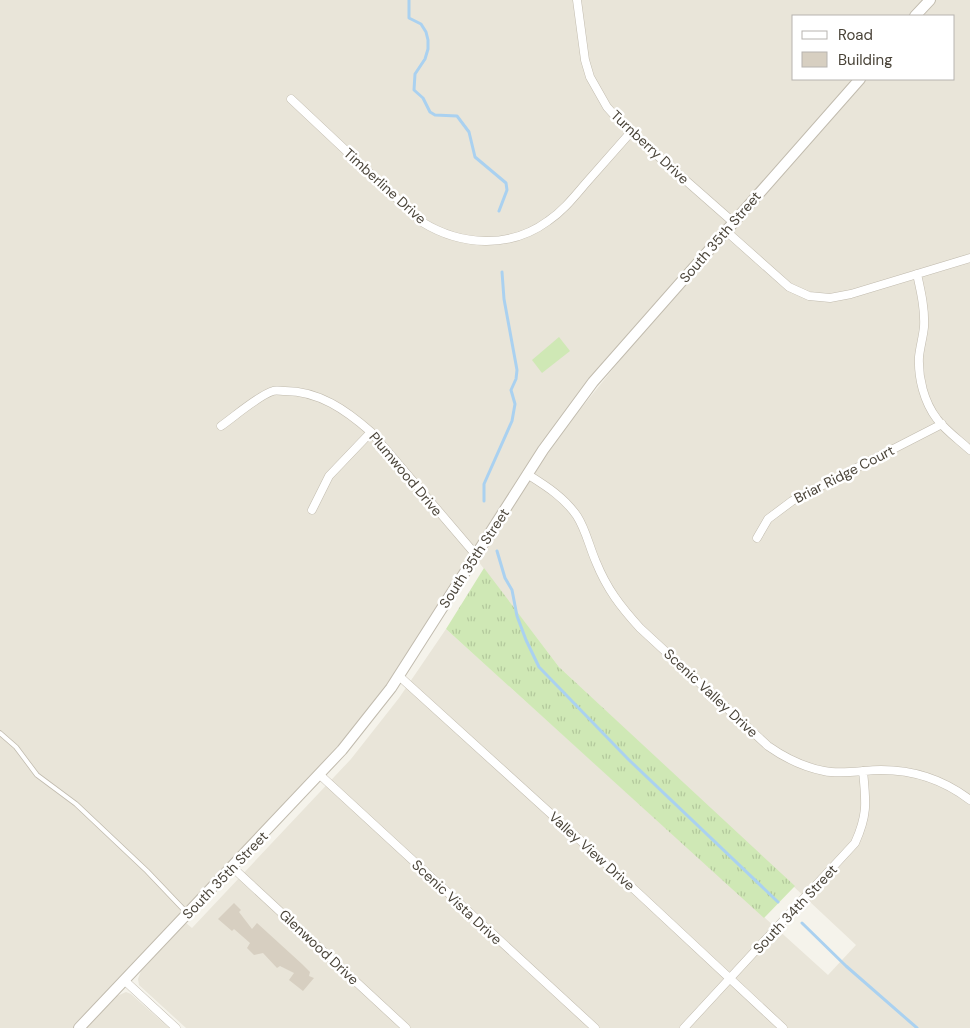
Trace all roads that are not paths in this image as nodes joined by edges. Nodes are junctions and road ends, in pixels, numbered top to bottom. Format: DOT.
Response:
graph roads {
  1 [pos="577,0"];
  2 [pos="930,0"];
  3 [pos="917,15"];
  4 [pos="859,80"];
  5 [pos="291,99"];
  6 [pos="631,132"];
  7 [pos="733,222"];
  8 [pos="726,231"];
  9 [pos="970,258"];
  10 [pos="917,274"];
  11 [pos="942,424"];
  12 [pos="221,426"];
  13 [pos="371,432"];
  14 [pos="970,450"];
  15 [pos="527,474"];
  16 [pos="312,510"];
  17 [pos="757,538"];
  18 [pos="476,555"];
  19 [pos="399,676"];
  20 [pos="0,733"];
  21 [pos="863,771"];
  22 [pos="320,775"];
  23 [pos="970,800"];
  24 [pos="232,867"];
  25 [pos="188,913"];
  26 [pos="730,978"];
  27 [pos="124,980"];
  28 [pos="79,1028"];
  29 [pos="176,1028"];
  30 [pos="406,1028"];
  31 [pos="595,1028"];
  32 [pos="684,1028"];
  33 [pos="783,1028"];
  1 -- 6 [label="street, Turnberry Drive"];
  2 -- 3 [label="street"];
  4 -- 7 [label="street, South 35th Street"];
  5 -- 6 [label="street, Timberline Drive"];
  6 -- 7 [label="street, Turnberry Drive"];
  7 -- 8 [label="street, South 35th Street"];
  8 -- 10 [label="street"];
  8 -- 15 [label="street, South 35th Street"];
  9 -- 10 [label="street"];
  10 -- 11 [label="street"];
  11 -- 14 [label="street"];
  11 -- 17 [label="street, Briar Ridge Court"];
  12 -- 13 [label="street, Plumwood Drive"];
  13 -- 16 [label="street"];
  13 -- 18 [label="street, Plumwood Drive"];
  15 -- 18 [label="street, South 35th Street"];
  15 -- 21 [label="street, Scenic Valley Drive"];
  18 -- 19 [label="street, South 35th Street"];
  19 -- 22 [label="street, South 35th Street"];
  19 -- 26 [label="street, Valley View Drive"];
  20 -- 25 [label="lane"];
  21 -- 23 [label="street, Scenic Valley Drive"];
  21 -- 26 [label="street, South 34th Street"];
  22 -- 24 [label="street, South 35th Street"];
  22 -- 31 [label="street, Scenic Vista Drive"];
  24 -- 25 [label="street, South 35th Street"];
  24 -- 30 [label="street, Glenwood Drive"];
  25 -- 27 [label="street, South 35th Street"];
  26 -- 32 [label="street, South 34th Street"];
  26 -- 33 [label="street, Valley View Drive"];
  27 -- 28 [label="street, South 35th Street"];
  27 -- 29 [label="street"];
}
